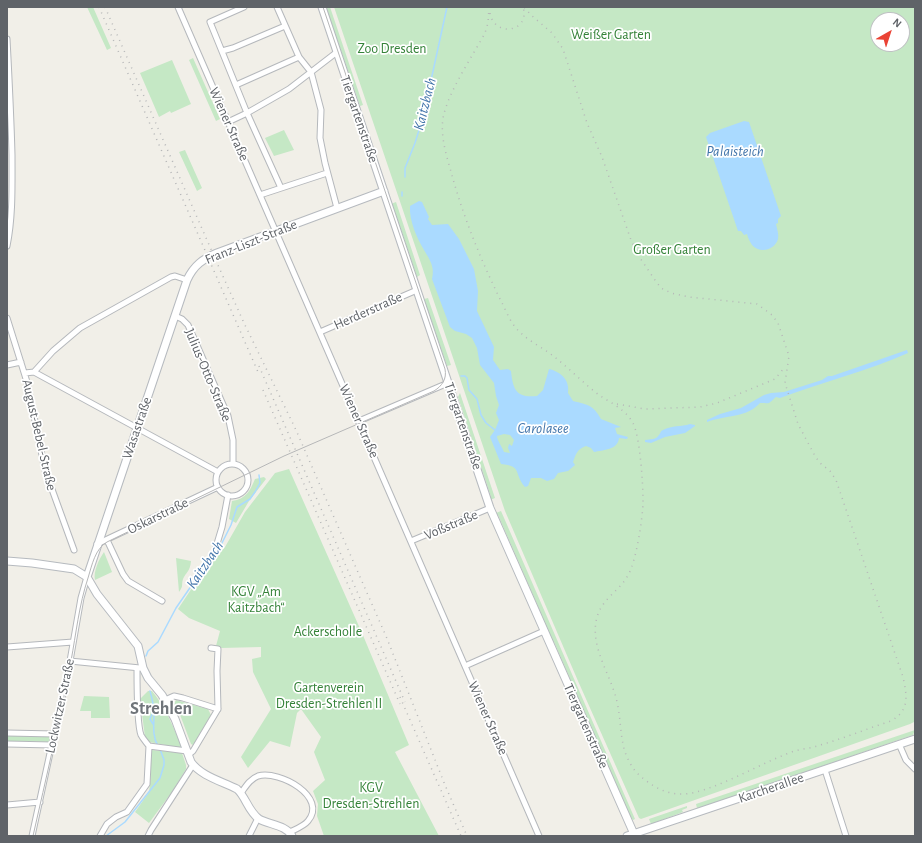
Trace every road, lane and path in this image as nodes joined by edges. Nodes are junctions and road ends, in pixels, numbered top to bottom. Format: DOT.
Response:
graph roads {
  1 [pos="178,7"];
  2 [pos="244,7"];
  3 [pos="277,7"];
  4 [pos="322,7"];
  5 [pos="285,26"];
  6 [pos="7,39"];
  7 [pos="222,51"];
  8 [pos="337,52"];
  9 [pos="299,57"];
  10 [pos="311,72"];
  11 [pos="236,85"];
  12 [pos="247,113"];
  13 [pos="228,122"];
  14 [pos="327,173"];
  15 [pos="281,188"];
  16 [pos="384,191"];
  17 [pos="260,195"];
  18 [pos="337,208"];
  19 [pos="276,231"];
  20 [pos="7,246"];
  21 [pos="188,280"];
  22 [pos="417,290"];
  23 [pos="175,316"];
  24 [pos="7,318"];
  25 [pos="320,332"];
  26 [pos="21,362"];
  27 [pos="7,365"];
  28 [pos="34,372"];
  29 [pos="25,373"];
  30 [pos="448,383"];
  31 [pos="359,421"];
  32 [pos="137,428"];
  33 [pos="233,464"];
  34 [pos="218,472"];
  35 [pos="218,486"];
  36 [pos="228,495"];
  37 [pos="490,508"];
  38 [pos="106,540"];
  39 [pos="411,541"];
  40 [pos="97,544"];
  41 [pos="216,547"];
  42 [pos="74,550"];
  43 [pos="7,561"];
  44 [pos="87,577"];
  45 [pos="162,601"];
  46 [pos="544,631"];
  47 [pos="73,642"];
  48 [pos="7,647"];
  49 [pos="212,648"];
  50 [pos="70,661"];
  51 [pos="465,666"];
  52 [pos="140,668"];
  53 [pos="166,700"];
  54 [pos="218,709"];
  55 [pos="7,733"];
  56 [pos="55,734"];
  57 [pos="915,739"];
  58 [pos="7,744"];
  59 [pos="52,745"];
  60 [pos="152,746"];
  61 [pos="900,747"];
  62 [pos="187,753"];
  63 [pos="194,765"];
  64 [pos="915,769"];
  65 [pos="825,770"];
  66 [pos="241,793"];
  67 [pos="40,802"];
  68 [pos="7,805"];
  69 [pos="258,818"];
  70 [pos="291,834"];
  71 [pos="633,835"];
  72 [pos="32,836"];
  73 [pos="100,836"];
  74 [pos="148,836"];
  75 [pos="249,836"];
  76 [pos="540,836"];
  77 [pos="846,836"];
  1 -- 13 [label="street, Wiener Straße"];
  2 -- 7 [label="street"];
  3 -- 5 [label="street"];
  4 -- 8 [label="main road, Tiergartenstraße"];
  5 -- 7 [label="street"];
  5 -- 9 [label="street"];
  6 -- 20 [label="street"];
  7 -- 11 [label="street"];
  8 -- 10 [label="street"];
  8 -- 16 [label="main road, Tiergartenstraße"];
  9 -- 10 [label="street"];
  9 -- 11 [label="street"];
  10 -- 12 [label="street"];
  10 -- 14 [label="street"];
  11 -- 12 [label="street"];
  12 -- 13 [label="street"];
  12 -- 15 [label="street"];
  13 -- 17 [label="street, Wiener Straße"];
  14 -- 15 [label="street"];
  14 -- 18 [label="street"];
  15 -- 17 [label="street"];
  16 -- 18 [label="main road, Franz-Liszt-Straße"];
  16 -- 22 [label="main road, Tiergartenstraße"];
  17 -- 19 [label="street, Wiener Straße"];
  18 -- 19 [label="main road, Franz-Liszt-Straße"];
  19 -- 21 [label="main road, Franz-Liszt-Straße"];
  19 -- 25 [label="street, Wiener Straße"];
  21 -- 23 [label="main road, Wasastraße"];
  21 -- 28 [label="street"];
  22 -- 25 [label="street, Herderstraße"];
  22 -- 30 [label="main road, Tiergartenstraße"];
  23 -- 32 [label="main road, Wasastraße"];
  23 -- 33 [label="street, Julius-Otto-Straße"];
  24 -- 26 [label="street, August-Bebel-Straße"];
  25 -- 31 [label="street, Wiener Straße"];
  26 -- 27 [label="street"];
  26 -- 29 [label="street, August-Bebel-Straße"];
  28 -- 29 [label="street"];
  28 -- 32 [label="street"];
  29 -- 42 [label="street, August-Bebel-Straße"];
  30 -- 31 [label="street"];
  30 -- 37 [label="main road, Tiergartenstraße"];
  31 -- 39 [label="street, Wiener Straße"];
  32 -- 34 [label="street"];
  32 -- 40 [label="main road, Wasastraße"];
  33 -- 34 [label="street"];
  33 -- 36 [label="street"];
  34 -- 35 [label="street"];
  35 -- 36 [label="street"];
  35 -- 38 [label="street, Oskarstraße"];
  36 -- 41 [label="street"];
  37 -- 39 [label="street, Voßstraße"];
  37 -- 46 [label="main road, Tiergartenstraße"];
  38 -- 40 [label="street, Oskarstraße"];
  38 -- 45 [label="street"];
  39 -- 51 [label="street, Wiener Straße"];
  40 -- 44 [label="main road, Wasastraße"];
  43 -- 44 [label="main road"];
  44 -- 47 [label="street, Lockwitzer Straße"];
  44 -- 52 [label="main road"];
  46 -- 51 [label="street"];
  46 -- 71 [label="main road, Tiergartenstraße"];
  47 -- 48 [label="street"];
  47 -- 50 [label="street, Lockwitzer Straße"];
  49 -- 54 [label="street"];
  50 -- 52 [label="street"];
  50 -- 56 [label="street, Lockwitzer Straße"];
  51 -- 76 [label="street, Wiener Straße"];
  52 -- 53 [label="main road"];
  52 -- 60 [label="street"];
  53 -- 54 [label="street"];
  53 -- 62 [label="main road"];
  54 -- 62 [label="street"];
  55 -- 56 [label="street"];
  56 -- 59 [label="street, Lockwitzer Straße"];
  57 -- 61 [label="main road, Karcherallee"];
  58 -- 59 [label="street"];
  59 -- 67 [label="street, Lockwitzer Straße"];
  60 -- 62 [label="street"];
  60 -- 73 [label="street"];
  61 -- 64 [label="street"];
  61 -- 65 [label="main road, Karcherallee"];
  62 -- 63 [label="main road"];
  63 -- 66 [label="main road"];
  63 -- 74 [label="street"];
  65 -- 71 [label="main road, Karcherallee"];
  65 -- 77 [label="street"];
  66 -- 69 [label="main road"];
  66 -- 70 [label="street"];
  67 -- 68 [label="street"];
  67 -- 72 [label="street, Lockwitzer Straße"];
  69 -- 70 [label="main road"];
  69 -- 75 [label="street"];
}
